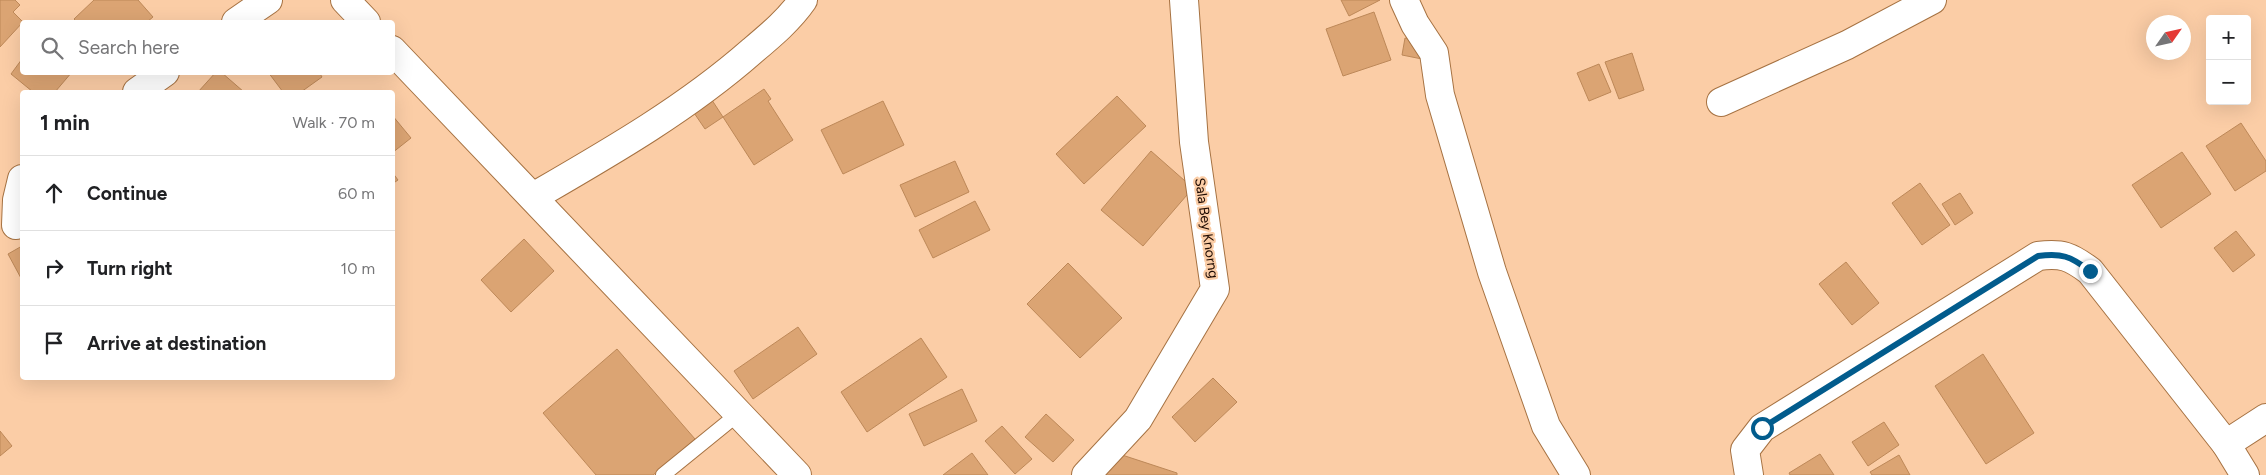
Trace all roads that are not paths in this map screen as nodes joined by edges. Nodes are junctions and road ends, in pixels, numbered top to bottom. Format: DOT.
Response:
graph roads {
  1 [pos="268,0"];
  2 [pos="345,0"];
  3 [pos="803,0"];
  4 [pos="1184,0"];
  5 [pos="1404,0"];
  6 [pos="1932,0"];
  7 [pos="239,20"];
  8 [pos="364,20"];
  9 [pos="395,53"];
  10 [pos="161,75"];
  11 [pos="140,90"];
  12 [pos="1722,102"];
  13 [pos="20,187"];
  14 [pos="533,197"];
  15 [pos="16,225"];
  16 [pos="738,414"];
  17 [pos="2266,418"];
  18 [pos="2226,444"];
  19 [pos="664,475"];
  20 [pos="797,475"];
  21 [pos="1086,475"];
  22 [pos="1576,475"];
  23 [pos="1749,475"];
  24 [pos="2245,475"];
  1 -- 7 [label="street"];
  2 -- 8 [label="street"];
  3 -- 14 [label="street"];
  4 -- 21 [label="street, Sala Bey Knorng"];
  5 -- 22 [label="street"];
  6 -- 12 [label="street"];
  9 -- 14 [label="street"];
  10 -- 11 [label="street"];
  13 -- 15 [label="street"];
  14 -- 16 [label="street"];
  16 -- 19 [label="lane"];
  16 -- 20 [label="street"];
  17 -- 18 [label="street"];
  18 -- 23 [label="street"];
  18 -- 24 [label="street"];
}
